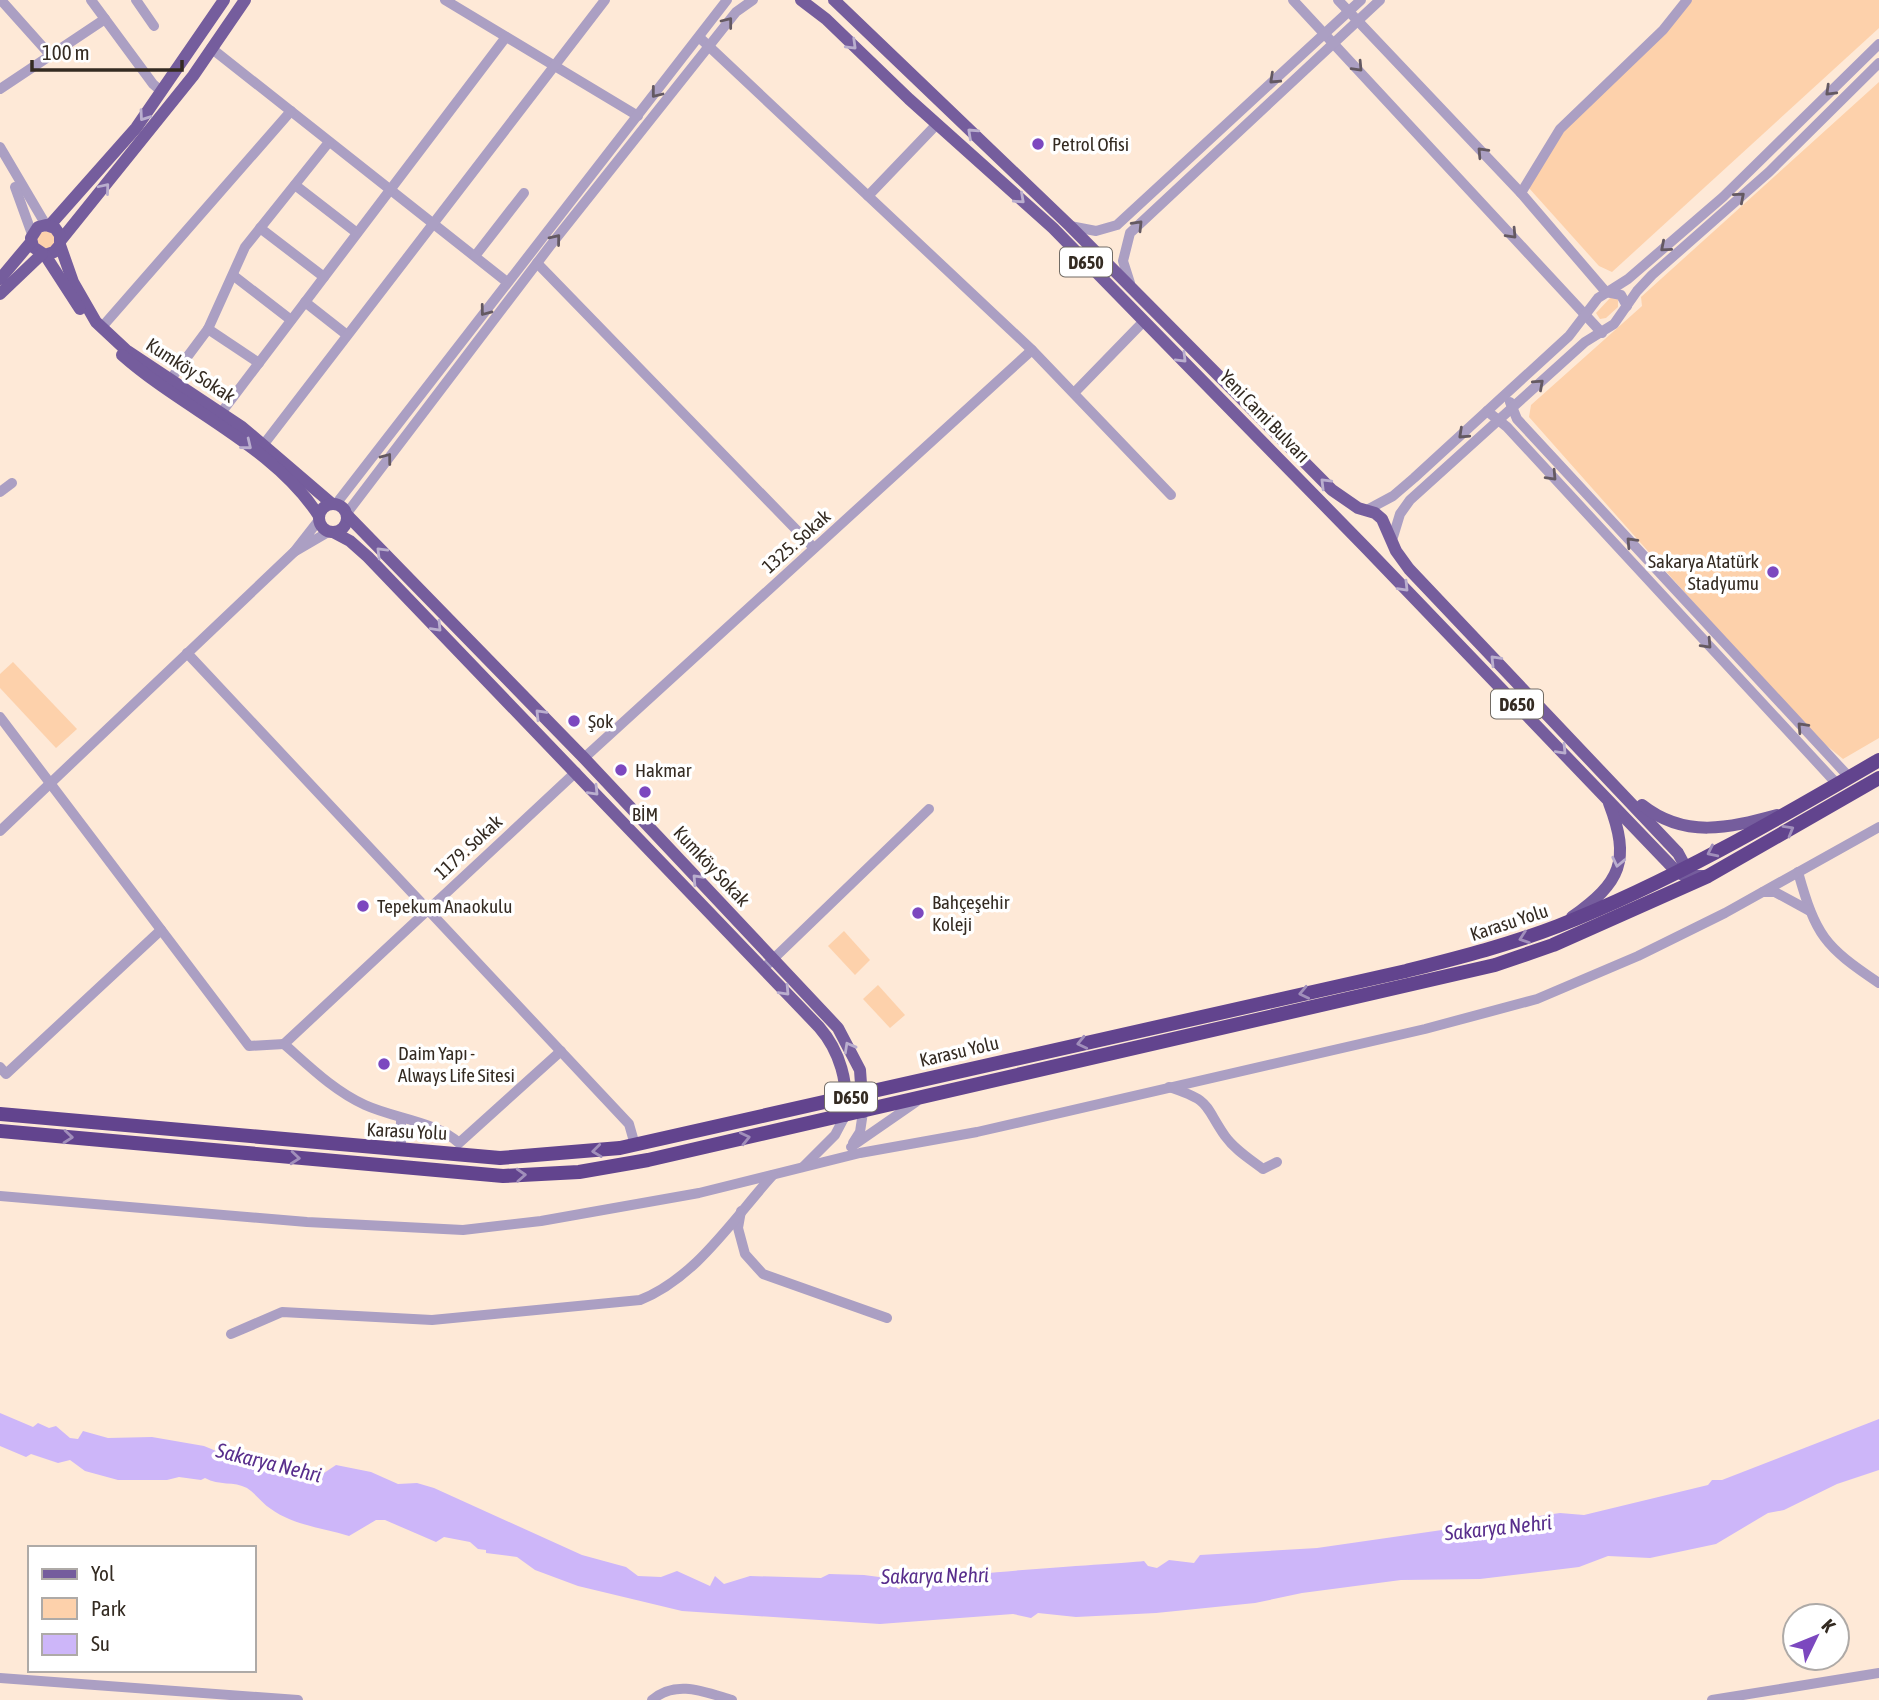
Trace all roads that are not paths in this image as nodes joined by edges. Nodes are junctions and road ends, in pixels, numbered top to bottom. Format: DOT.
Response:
graph roads {
  1 [pos="1,0"];
  2 [pos="91,0"];
  3 [pos="136,0"];
  4 [pos="224,0"];
  5 [pos="245,0"];
  6 [pos="445,0"];
  7 [pos="605,0"];
  8 [pos="727,0"];
  9 [pos="752,0"];
  10 [pos="801,0"];
  11 [pos="834,0"];
  12 [pos="1293,0"];
  13 [pos="1338,0"];
  14 [pos="1360,0"];
  15 [pos="1380,0"];
  16 [pos="1687,0"];
  17 [pos="1348,12"];
  18 [pos="105,19"];
  19 [pos="1357,20"];
  20 [pos="154,26"];
  21 [pos="1324,33"];
  22 [pos="506,37"];
  23 [pos="700,38"];
  24 [pos="1334,41"];
  25 [pos="1879,44"];
  26 [pos="709,46"];
  27 [pos="211,48"];
  28 [pos="51,56"];
  29 [pos="1879,63"];
  30 [pos="554,65"];
  31 [pos="0,89"];
  32 [pos="162,91"];
  33 [pos="291,111"];
  34 [pos="638,116"];
  35 [pos="937,124"];
  36 [pos="329,142"];
  37 [pos="0,147"];
  38 [pos="7,163"];
  39 [pos="295,185"];
  40 [pos="390,189"];
  41 [pos="524,192"];
  42 [pos="1521,193"];
  43 [pos="868,196"];
  44 [pos="432,222"];
  45 [pos="48,225"];
  46 [pos="1070,226"];
  47 [pos="260,228"];
  48 [pos="357,233"];
  49 [pos="32,238"];
  50 [pos="61,242"];
  51 [pos="43,254"];
  52 [pos="475,256"];
  53 [pos="537,263"];
  54 [pos="234,276"];
  55 [pos="324,277"];
  56 [pos="0,279"];
  57 [pos="507,282"];
  58 [pos="1131,287"];
  59 [pos="1606,292"];
  60 [pos="0,294"];
  61 [pos="304,302"];
  62 [pos="1627,306"];
  63 [pos="1585,312"];
  64 [pos="291,320"];
  65 [pos="1144,321"];
  66 [pos="102,327"];
  67 [pos="208,329"];
  68 [pos="1602,332"];
  69 [pos="347,335"];
  70 [pos="1032,350"];
  71 [pos="259,363"];
  72 [pos="170,380"];
  73 [pos="1074,393"];
  74 [pos="1504,396"];
  75 [pos="1514,406"];
  76 [pos="1487,411"];
  77 [pos="221,413"];
  78 [pos="1497,421"];
  79 [pos="264,444"];
  80 [pos="12,483"];
  81 [pos="0,492"];
  82 [pos="1171,495"];
  83 [pos="334,503"];
  84 [pos="1367,510"];
  85 [pos="347,515"];
  86 [pos="319,518"];
  87 [pos="332,532"];
  88 [pos="1393,537"];
  89 [pos="1357,538"];
  90 [pos="814,548"];
  91 [pos="1366,548"];
  92 [pos="293,552"];
  93 [pos="187,653"];
  94 [pos="0,717"];
  95 [pos="584,758"];
  96 [pos="1879,760"];
  97 [pos="576,772"];
  98 [pos="1879,778"];
  99 [pos="1610,780"];
  100 [pos="1843,781"];
  101 [pos="51,782"];
  102 [pos="1606,796"];
  103 [pos="929,809"];
  104 [pos="1791,811"];
  105 [pos="1879,827"];
  106 [pos="0,831"];
  107 [pos="1682,871"];
  108 [pos="1798,872"];
  109 [pos="1708,876"];
  110 [pos="1677,890"];
  111 [pos="1763,892"];
  112 [pos="426,909"];
  113 [pos="1810,911"];
  114 [pos="1558,926"];
  115 [pos="161,930"];
  116 [pos="774,958"];
  117 [pos="764,968"];
  118 [pos="1879,983"];
  119 [pos="284,1044"];
  120 [pos="561,1051"];
  121 [pos="0,1067"];
  122 [pos="1169,1087"];
  123 [pos="864,1093"];
  124 [pos="847,1098"];
  125 [pos="923,1098"];
  126 [pos="863,1112"];
  127 [pos="0,1114"];
  128 [pos="845,1115"];
  129 [pos="401,1119"];
  130 [pos="0,1131"];
  131 [pos="635,1144"];
  132 [pos="851,1147"];
  133 [pos="463,1149"];
  134 [pos="401,1151"];
  135 [pos="835,1160"];
  136 [pos="1276,1162"];
  137 [pos="803,1167"];
  138 [pos="774,1175"];
  139 [pos="0,1196"];
  140 [pos="741,1210"];
  141 [pos="887,1318"];
  142 [pos="231,1334"];
  143 [pos="1879,1673"];
  144 [pos="0,1678"];
  145 [pos="298,1700"];
  146 [pos="652,1700"];
  147 [pos="732,1700"];
  148 [pos="1712,1700"];
  1 -- 28 [label="street"];
  2 -- 18 [label="street"];
  3 -- 20 [label="street"];
  4 -- 32 [label="main road"];
  5 -- 27 [label="main road"];
  6 -- 22 [label="street"];
  7 -- 30 [label="street"];
  8 -- 23 [label="street"];
  26 -- 9 [label="street, one-way"];
  10 -- 35 [label="main road, Yeni Cami Bulvarı / D650, one-way"];
  46 -- 11 [label="main road, Yeni Cami Bulvarı, one-way"];
  12 -- 21 [label="street"];
  13 -- 17 [label="street"];
  14 -- 17 [label="street"];
  15 -- 19 [label="street"];
  16 -- 42 [label="street"];
  17 -- 19 [label="street"];
  17 -- 21 [label="street"];
  18 -- 28 [label="street"];
  18 -- 32 [label="street"];
  19 -- 24 [label="street"];
  42 -- 19 [label="street, one-way"];
  21 -- 24 [label="street"];
  21 -- 46 [label="street, one-way"];
  22 -- 30 [label="street"];
  22 -- 40 [label="street"];
  23 -- 26 [label="street"];
  23 -- 34 [label="street, one-way"];
  58 -- 24 [label="street, one-way"];
  24 -- 63 [label="street, one-way"];
  25 -- 59 [label="street, one-way"];
  26 -- 43 [label="street"];
  53 -- 26 [label="street, one-way"];
  27 -- 33 [label="street"];
  50 -- 27 [label="main road, one-way"];
  28 -- 31 [label="street"];
  62 -- 29 [label="street, one-way"];
  30 -- 34 [label="street"];
  30 -- 44 [label="street"];
  32 -- 45 [label="main road, one-way"];
  33 -- 36 [label="street"];
  33 -- 66 [label="street"];
  34 -- 57 [label="street"];
  35 -- 43 [label="street"];
  35 -- 65 [label="main road, Yeni Cami Bulvarı / D650, one-way"];
  36 -- 39 [label="street"];
  36 -- 40 [label="street"];
  37 -- 38 [label="street"];
  38 -- 45 [label="street"];
  38 -- 49 [label="street"];
  39 -- 47 [label="street"];
  39 -- 48 [label="street"];
  40 -- 44 [label="street"];
  40 -- 48 [label="street"];
  41 -- 52 [label="street"];
  42 -- 59 [label="street"];
  43 -- 70 [label="street"];
  44 -- 52 [label="street"];
  44 -- 69 [label="street"];
  45 -- 49 [label="main road"];
  45 -- 50 [label="main road"];
  46 -- 58 [label="main road, Yeni Cami Bulvarı"];
  47 -- 54 [label="street"];
  47 -- 55 [label="street"];
  48 -- 55 [label="street"];
  49 -- 51 [label="main road"];
  49 -- 56 [label="main road"];
  50 -- 51 [label="main road"];
  50 -- 66 [label="main road, Kumköy Sokak"];
  51 -- 60 [label="main road"];
  51 -- 86 [label="main road, Kumköy Sokak, one-way"];
  52 -- 57 [label="street"];
  85 -- 53 [label="street, one-way"];
  53 -- 90 [label="street"];
  54 -- 64 [label="street"];
  54 -- 67 [label="street"];
  55 -- 61 [label="street"];
  57 -- 83 [label="street, one-way"];
  84 -- 58 [label="main road, Yeni Cami Bulvarı, one-way"];
  59 -- 62 [label="street"];
  59 -- 63 [label="street"];
  61 -- 64 [label="street"];
  61 -- 69 [label="street"];
  62 -- 68 [label="street"];
  63 -- 68 [label="street"];
  63 -- 74 [label="street"];
  64 -- 71 [label="street"];
  65 -- 73 [label="street"];
  65 -- 89 [label="main road, Yeni Cami Bulvarı / D650, one-way"];
  66 -- 72 [label="main road, Kumköy Sokak"];
  67 -- 71 [label="street"];
  67 -- 72 [label="street"];
  75 -- 68 [label="street, one-way"];
  69 -- 79 [label="street"];
  70 -- 73 [label="street"];
  70 -- 90 [label="street, 1325. Sokak"];
  71 -- 77 [label="street"];
  72 -- 77 [label="main road, Kumköy Sokak"];
  73 -- 82 [label="street"];
  74 -- 75 [label="street"];
  74 -- 76 [label="street"];
  75 -- 78 [label="street"];
  100 -- 75 [label="street, one-way"];
  76 -- 78 [label="street"];
  76 -- 84 [label="street, one-way"];
  77 -- 79 [label="main road, Kumköy Sokak"];
  78 -- 88 [label="street"];
  78 -- 100 [label="street, one-way"];
  79 -- 83 [label="main road, Kumköy Sokak"];
  80 -- 81 [label="street"];
  83 -- 85 [label="main road"];
  83 -- 86 [label="main road"];
  84 -- 88 [label="main road, Yeni Cami Bulvarı"];
  84 -- 89 [label="main road"];
  85 -- 87 [label="main road"];
  95 -- 85 [label="main road, Kumköy Sokak, one-way"];
  86 -- 87 [label="main road"];
  86 -- 92 [label="street"];
  87 -- 92 [label="street"];
  87 -- 97 [label="main road, Kumköy Sokak, one-way"];
  88 -- 91 [label="main road"];
  99 -- 88 [label="main road, Yeni Cami Bulvarı, one-way"];
  89 -- 91 [label="main road, Yeni Cami Bulvarı / D650"];
  90 -- 95 [label="street, 1325. Sokak"];
  91 -- 102 [label="main road, Yeni Cami Bulvarı / D650, one-way"];
  92 -- 93 [label="street"];
  93 -- 101 [label="street"];
  93 -- 112 [label="street"];
  94 -- 101 [label="street"];
  116 -- 95 [label="main road, Kumköy Sokak, one-way"];
  96 -- 100 [label="highway, Karasu Yolu / D650"];
  97 -- 112 [label="street, 1179. Sokak"];
  97 -- 117 [label="main road, Kumköy Sokak, one-way"];
  109 -- 98 [label="highway, D650, one-way"];
  99 -- 104 [label="main road"];
  99 -- 107 [label="main road, Yeni Cami Bulvarı"];
  100 -- 104 [label="highway, Karasu Yolu / D650"];
  101 -- 106 [label="street"];
  101 -- 115 [label="street"];
  102 -- 107 [label="main road, Yeni Cami Bulvarı / D650"];
  102 -- 114 [label="main road, one-way"];
  103 -- 116 [label="street"];
  104 -- 107 [label="highway, Karasu Yolu / D650, one-way"];
  105 -- 108 [label="street"];
  107 -- 109 [label="main road, D650"];
  107 -- 110 [label="main road"];
  107 -- 114 [label="highway, Karasu Yolu / D650"];
  108 -- 111 [label="street"];
  108 -- 113 [label="street"];
  109 -- 110 [label="highway, D650"];
  110 -- 125 [label="highway"];
  111 -- 113 [label="street"];
  111 -- 122 [label="street"];
  112 -- 119 [label="street, 1179. Sokak"];
  112 -- 120 [label="street"];
  113 -- 118 [label="street"];
  114 -- 123 [label="highway, Karasu Yolu / D650, one-way"];
  115 -- 119 [label="street"];
  115 -- 121 [label="street"];
  116 -- 117 [label="street"];
  123 -- 116 [label="main road, Kumköy Sokak, one-way"];
  117 -- 124 [label="main road, Kumköy Sokak, one-way"];
  119 -- 129 [label="street"];
  120 -- 131 [label="street"];
  120 -- 133 [label="street"];
  122 -- 135 [label="street"];
  122 -- 136 [label="street"];
  123 -- 124 [label="highway, Karasu Yolu / D650"];
  123 -- 126 [label="main road, Kumköy Sokak"];
  124 -- 128 [label="main road, Kumköy Sokak"];
  124 -- 131 [label="highway, Karasu Yolu / D650"];
  125 -- 126 [label="highway"];
  125 -- 132 [label="street"];
  126 -- 128 [label="highway"];
  126 -- 132 [label="street"];
  127 -- 134 [label="highway, Karasu Yolu / D650"];
  130 -- 128 [label="highway, one-way"];
  128 -- 137 [label="street"];
  129 -- 133 [label="street"];
  129 -- 134 [label="street"];
  131 -- 133 [label="highway, Karasu Yolu / D650, one-way"];
  132 -- 135 [label="street"];
  133 -- 134 [label="highway, Karasu Yolu / D650"];
  135 -- 137 [label="street"];
  137 -- 138 [label="street"];
  138 -- 139 [label="street"];
  138 -- 140 [label="street"];
  140 -- 141 [label="street"];
  140 -- 142 [label="street"];
  143 -- 148 [label="street"];
  144 -- 145 [label="street"];
  146 -- 147 [label="street"];
}
